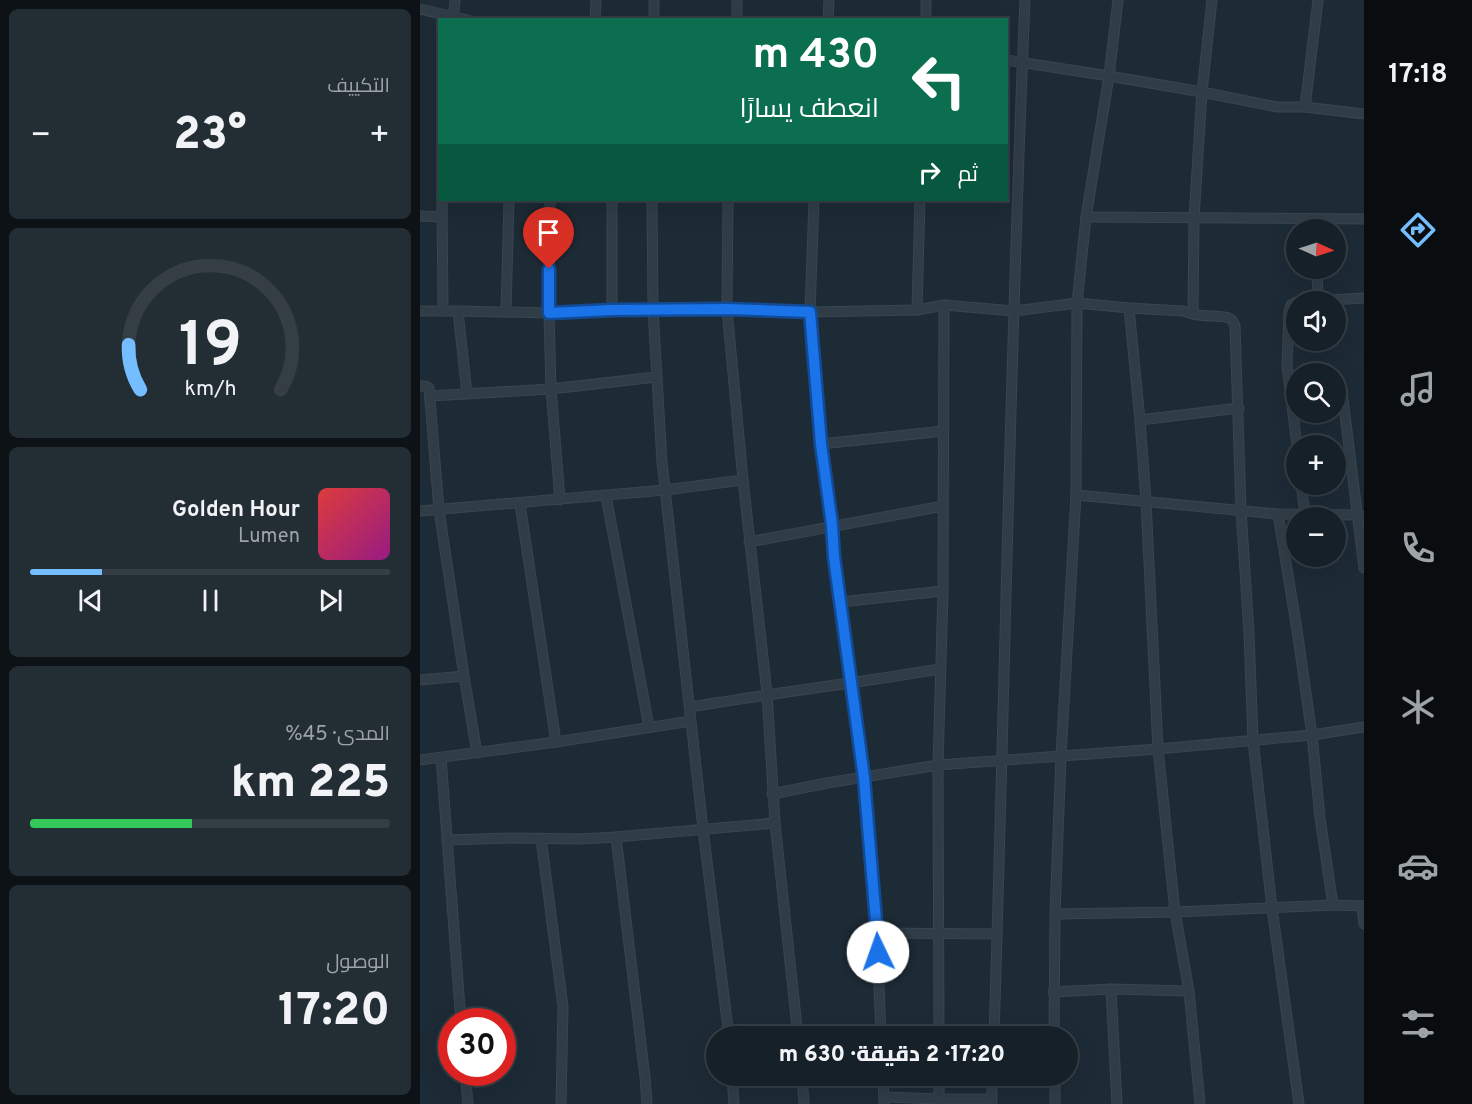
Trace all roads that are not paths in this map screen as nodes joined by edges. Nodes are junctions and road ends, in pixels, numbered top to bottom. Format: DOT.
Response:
graph roads {
  1 [pos="455,0"];
  2 [pos="596,0"];
  3 [pos="654,0"];
  4 [pos="737,0"];
  5 [pos="829,0"];
  6 [pos="926,0"];
  7 [pos="1025,0"];
  8 [pos="1118,0"];
  9 [pos="1212,0"];
  10 [pos="1318,0"];
  11 [pos="420,9"];
  12 [pos="453,18"];
  13 [pos="595,18"];
  14 [pos="654,18"];
  15 [pos="736,18"];
  16 [pos="828,18"];
  17 [pos="926,18"];
  18 [pos="1008,60"];
  19 [pos="1022,63"];
  20 [pos="1109,76"];
  21 [pos="1202,92"];
  22 [pos="1305,107"];
  23 [pos="1364,114"];
  24 [pos="442,201"];
  25 [pos="509,201"];
  26 [pos="550,201"];
  27 [pos="612,201"];
  28 [pos="652,201"];
  29 [pos="728,201"];
  30 [pos="814,201"];
  31 [pos="920,201"];
  32 [pos="420,216"];
  33 [pos="442,217"];
  34 [pos="1086,218"];
  35 [pos="1194,218"];
  36 [pos="1315,218"];
  37 [pos="1364,219"];
  38 [pos="1346,301"];
  39 [pos="1363,302"];
  40 [pos="1077,303"];
  41 [pos="944,305"];
  42 [pos="1129,308"];
  43 [pos="727,309"];
  44 [pos="612,310"];
  45 [pos="653,310"];
  46 [pos="917,310"];
  47 [pos="420,311"];
  48 [pos="443,311"];
  49 [pos="458,311"];
  50 [pos="1014,311"];
  51 [pos="506,312"];
  52 [pos="810,312"];
  53 [pos="549,313"];
  54 [pos="1193,314"];
  55 [pos="1288,351"];
  56 [pos="656,377"];
  57 [pos="420,386"];
  58 [pos="551,389"];
  59 [pos="467,394"];
  60 [pos="430,396"];
  61 [pos="1239,408"];
  62 [pos="1346,419"];
  63 [pos="1140,420"];
  64 [pos="944,430"];
  65 [pos="1296,435"];
  66 [pos="821,444"];
  67 [pos="742,480"];
  68 [pos="665,490"];
  69 [pos="1076,495"];
  70 [pos="606,496"];
  71 [pos="560,500"];
  72 [pos="1146,501"];
  73 [pos="520,504"];
  74 [pos="943,506"];
  75 [pos="439,510"];
  76 [pos="1241,510"];
  77 [pos="420,511"];
  78 [pos="1278,514"];
  79 [pos="1286,514"];
  80 [pos="1360,516"];
  81 [pos="832,525"];
  82 [pos="749,542"];
  83 [pos="1364,568"];
  84 [pos="943,591"];
  85 [pos="840,602"];
  86 [pos="940,669"];
  87 [pos="464,676"];
  88 [pos="420,680"];
  89 [pos="850,684"];
  90 [pos="767,693"];
  91 [pos="690,707"];
  92 [pos="691,721"];
  93 [pos="649,727"];
  94 [pos="1364,727"];
  95 [pos="1312,735"];
  96 [pos="1253,740"];
  97 [pos="556,742"];
  98 [pos="1158,749"];
  99 [pos="477,753"];
  100 [pos="1060,756"];
  101 [pos="441,758"];
  102 [pos="420,760"];
  103 [pos="1002,761"];
  104 [pos="938,765"];
  105 [pos="864,778"];
  106 [pos="772,794"];
  107 [pos="775,823"];
  108 [pos="703,829"];
  109 [pos="616,837"];
  110 [pos="541,838"];
  111 [pos="447,840"];
  112 [pos="1333,905"];
  113 [pos="1363,906"];
  114 [pos="1272,908"];
  115 [pos="1174,912"];
  116 [pos="1055,914"];
  117 [pos="1364,924"];
  118 [pos="877,933"];
  119 [pos="938,933"];
  120 [pos="997,934"];
  121 [pos="1111,989"];
  122 [pos="1189,991"];
  123 [pos="1053,992"];
  124 [pos="460,1008"];
  125 [pos="728,1026"];
  126 [pos="797,1026"];
  127 [pos="881,1026"];
  128 [pos="939,1026"];
  129 [pos="993,1026"];
  130 [pos="1054,1026"];
  131 [pos="466,1086"];
  132 [pos="733,1086"];
  133 [pos="803,1086"];
  134 [pos="939,1086"];
  135 [pos="1055,1086"];
  136 [pos="884,1100"];
  137 [pos="992,1101"];
  138 [pos="939,1102"];
  139 [pos="468,1104"];
  140 [pos="561,1104"];
  141 [pos="646,1104"];
  142 [pos="734,1104"];
  143 [pos="804,1104"];
  144 [pos="1055,1104"];
  145 [pos="1117,1104"];
  146 [pos="1200,1104"];
  147 [pos="1299,1104"];
  1 -- 12 [label="street"];
  2 -- 13 [label="street"];
  3 -- 14 [label="street"];
  4 -- 15 [label="street"];
  5 -- 16 [label="street"];
  6 -- 17 [label="street"];
  7 -- 19 [label="street"];
  8 -- 20 [label="street"];
  9 -- 21 [label="street"];
  10 -- 22 [label="street"];
  11 -- 12 [label="street"];
  18 -- 19 [label="street"];
  19 -- 20 [label="street"];
  19 -- 50 [label="street"];
  20 -- 21 [label="street"];
  20 -- 34 [label="street"];
  21 -- 22 [label="street"];
  21 -- 35 [label="street"];
  22 -- 23 [label="street"];
  24 -- 33 [label="street"];
  25 -- 51 [label="street"];
  26 -- 53 [label="street"];
  27 -- 44 [label="street"];
  28 -- 45 [label="street"];
  29 -- 43 [label="street"];
  30 -- 52 [label="street"];
  31 -- 46 [label="street"];
  32 -- 33 [label="street"];
  33 -- 48 [label="street"];
  34 -- 35 [label="street"];
  34 -- 40 [label="street"];
  35 -- 36 [label="street"];
  35 -- 54 [label="street"];
  36 -- 37 [label="street"];
  38 -- 39 [label="street"];
  40 -- 42 [label="street"];
  40 -- 50 [label="street"];
  40 -- 69 [label="street"];
  41 -- 46 [label="street"];
  41 -- 50 [label="street"];
  41 -- 64 [label="street"];
  42 -- 54 [label="street"];
  42 -- 63 [label="street"];
  43 -- 45 [label="street"];
  43 -- 52 [label="street"];
  43 -- 67 [label="street"];
  44 -- 45 [label="street"];
  44 -- 53 [label="street"];
  45 -- 56 [label="street"];
  46 -- 52 [label="street"];
  47 -- 48 [label="street"];
  48 -- 49 [label="street"];
  49 -- 51 [label="street"];
  49 -- 59 [label="street"];
  50 -- 103 [label="street"];
  51 -- 53 [label="street"];
  52 -- 66 [label="street"];
  53 -- 58 [label="street"];
  54 -- 61 [label="street"];
  55 -- 65 [label="street"];
  56 -- 58 [label="street"];
  56 -- 68 [label="street"];
  57 -- 60 [label="street"];
  58 -- 59 [label="street"];
  58 -- 71 [label="street"];
  59 -- 60 [label="street"];
  60 -- 75 [label="street"];
  61 -- 63 [label="street"];
  61 -- 76 [label="street"];
  62 -- 80 [label="street"];
  63 -- 72 [label="street"];
  64 -- 66 [label="street"];
  64 -- 74 [label="street"];
  66 -- 81 [label="street"];
  67 -- 68 [label="street"];
  67 -- 82 [label="street"];
  68 -- 70 [label="street"];
  68 -- 91 [label="street"];
  69 -- 72 [label="street"];
  69 -- 100 [label="street"];
  70 -- 71 [label="street"];
  70 -- 93 [label="street"];
  71 -- 73 [label="street"];
  72 -- 76 [label="street"];
  72 -- 98 [label="street"];
  73 -- 75 [label="street"];
  73 -- 97 [label="street"];
  74 -- 81 [label="street"];
  74 -- 84 [label="street"];
  75 -- 77 [label="street"];
  75 -- 87 [label="street"];
  76 -- 78 [label="street"];
  76 -- 96 [label="street"];
  78 -- 79 [label="street"];
  78 -- 95 [label="street"];
  80 -- 83 [label="street"];
  81 -- 82 [label="street"];
  81 -- 85 [label="street"];
  82 -- 90 [label="street"];
  84 -- 85 [label="street"];
  84 -- 86 [label="street"];
  85 -- 89 [label="street"];
  86 -- 89 [label="street"];
  86 -- 104 [label="street"];
  87 -- 88 [label="street"];
  87 -- 99 [label="street"];
  89 -- 90 [label="street"];
  89 -- 105 [label="street"];
  90 -- 91 [label="street"];
  90 -- 106 [label="street"];
  91 -- 92 [label="street"];
  92 -- 93 [label="street"];
  92 -- 108 [label="street"];
  93 -- 97 [label="street"];
  94 -- 95 [label="street"];
  95 -- 96 [label="street"];
  95 -- 112 [label="street"];
  96 -- 98 [label="street"];
  96 -- 114 [label="street"];
  97 -- 99 [label="street"];
  98 -- 100 [label="street"];
  98 -- 115 [label="street"];
  99 -- 101 [label="street"];
  100 -- 103 [label="street"];
  100 -- 116 [label="street"];
  101 -- 102 [label="street"];
  101 -- 111 [label="street"];
  103 -- 104 [label="street"];
  103 -- 120 [label="street"];
  104 -- 105 [label="street"];
  104 -- 119 [label="street"];
  105 -- 106 [label="street"];
  105 -- 118 [label="street"];
  106 -- 107 [label="street"];
  107 -- 108 [label="street"];
  107 -- 126 [label="street"];
  108 -- 109 [label="street"];
  108 -- 125 [label="street"];
  109 -- 110 [label="street"];
  109 -- 141 [label="street"];
  110 -- 111 [label="street"];
  110 -- 140 [label="street"];
  111 -- 124 [label="street"];
  112 -- 113 [label="street"];
  112 -- 114 [label="street"];
  113 -- 117 [label="street"];
  114 -- 115 [label="street"];
  114 -- 147 [label="street"];
  115 -- 116 [label="street"];
  115 -- 122 [label="street"];
  116 -- 123 [label="street"];
  118 -- 119 [label="street"];
  118 -- 127 [label="street"];
  119 -- 120 [label="street"];
  119 -- 128 [label="street"];
  120 -- 129 [label="street"];
  121 -- 122 [label="street"];
  121 -- 123 [label="street"];
  121 -- 145 [label="street"];
  122 -- 146 [label="street"];
  123 -- 130 [label="street"];
  131 -- 139 [label="street"];
  132 -- 142 [label="street"];
  133 -- 143 [label="street"];
  134 -- 138 [label="street"];
  135 -- 144 [label="street"];
  136 -- 138 [label="street"];
  137 -- 138 [label="street"];
}
